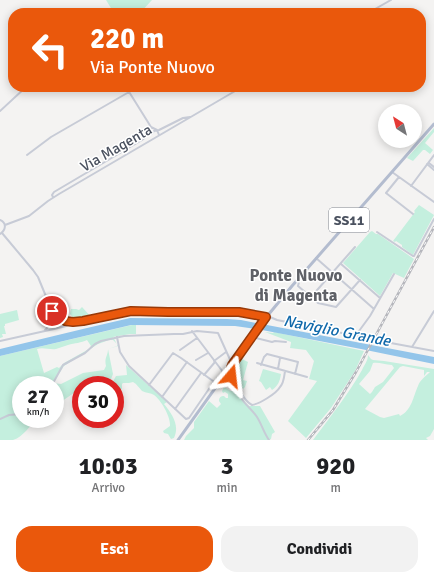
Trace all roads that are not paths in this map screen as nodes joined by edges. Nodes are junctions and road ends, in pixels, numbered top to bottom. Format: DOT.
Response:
graph roads {
  1 [pos="391,0"];
  2 [pos="377,8"];
  3 [pos="21,92"];
  4 [pos="129,92"];
  5 [pos="234,92"];
  6 [pos="0,111"];
  7 [pos="192,117"];
  8 [pos="434,124"];
  9 [pos="151,127"];
  10 [pos="157,130"];
  11 [pos="151,132"];
  12 [pos="159,136"];
  13 [pos="156,138"];
  14 [pos="27,155"];
  15 [pos="434,155"];
  16 [pos="427,163"];
  17 [pos="434,168"];
  18 [pos="392,172"];
  19 [pos="399,177"];
  20 [pos="411,186"];
  21 [pos="53,198"];
  22 [pos="434,202"];
  23 [pos="414,214"];
  24 [pos="434,219"];
  25 [pos="0,220"];
  26 [pos="5,225"];
  27 [pos="377,232"];
  28 [pos="1,233"];
  29 [pos="355,247"];
  30 [pos="316,258"];
  31 [pos="341,264"];
  32 [pos="332,273"];
  33 [pos="394,274"];
  34 [pos="297,280"];
  35 [pos="360,280"];
  36 [pos="292,286"];
  37 [pos="298,286"];
  38 [pos="352,290"];
  39 [pos="311,297"];
  40 [pos="380,298"];
  41 [pos="374,309"];
  42 [pos="52,311"];
  43 [pos="434,311"];
  44 [pos="59,318"];
  45 [pos="265,319"];
  46 [pos="73,322"];
  47 [pos="51,323"];
  48 [pos="54,329"];
  49 [pos="44,331"];
  50 [pos="192,331"];
  51 [pos="359,331"];
  52 [pos="117,337"];
  53 [pos="252,337"];
  54 [pos="197,338"];
  55 [pos="0,341"];
  56 [pos="286,342"];
  57 [pos="412,347"];
  58 [pos="180,350"];
  59 [pos="434,351"];
  60 [pos="227,352"];
  61 [pos="208,353"];
  62 [pos="280,358"];
  63 [pos="196,360"];
  64 [pos="187,362"];
  65 [pos="215,362"];
  66 [pos="257,363"];
  67 [pos="232,365"];
  68 [pos="261,365"];
  69 [pos="278,369"];
  70 [pos="285,371"];
  71 [pos="203,374"];
  72 [pos="225,374"];
  73 [pos="295,374"];
  74 [pos="56,376"];
  75 [pos="307,377"];
  76 [pos="228,379"];
  77 [pos="235,383"];
  78 [pos="149,385"];
  79 [pos="215,387"];
  80 [pos="238,388"];
  81 [pos="162,397"];
  82 [pos="202,403"];
  83 [pos="175,409"];
  84 [pos="12,415"];
  85 [pos="0,418"];
  86 [pos="178,440"];
  87 [pos="269,440"];
  1 -- 2 [label="street"];
  3 -- 6 [label="street"];
  4 -- 9 [label="street"];
  4 -- 14 [label="street"];
  5 -- 7 [label="street, Via Magenta"];
  7 -- 10 [label="street, Via Magenta"];
  7 -- 12 [label="street, Via Magenta"];
  8 -- 18 [label="main road, SS11"];
  9 -- 10 [label="street"];
  9 -- 11 [label="street"];
  10 -- 11 [label="street, Via Magenta"];
  10 -- 12 [label="street"];
  11 -- 13 [label="street"];
  11 -- 21 [label="street, Via Magenta"];
  12 -- 13 [label="street, Via Magenta"];
  13 -- 21 [label="street, Via Magenta"];
  15 -- 16 [label="street"];
  16 -- 17 [label="street"];
  16 -- 20 [label="street"];
  18 -- 19 [label="street"];
  18 -- 30 [label="main road, SS11"];
  19 -- 20 [label="street"];
  19 -- 23 [label="street"];
  20 -- 22 [label="street"];
  21 -- 26 [label="street, Via Magenta"];
  24 -- 27 [label="street"];
  25 -- 26 [label="street"];
  26 -- 28 [label="street"];
  28 -- 42 [label="street"];
  29 -- 31 [label="street"];
  30 -- 32 [label="street"];
  30 -- 34 [label="main road, SS11"];
  31 -- 32 [label="street"];
  31 -- 35 [label="street"];
  32 -- 38 [label="street"];
  32 -- 39 [label="street"];
  33 -- 40 [label="street"];
  34 -- 36 [label="main road, SS11"];
  34 -- 37 [label="street"];
  35 -- 38 [label="street"];
  35 -- 40 [label="street"];
  36 -- 37 [label="street"];
  36 -- 45 [label="main road, SS11"];
  37 -- 39 [label="street"];
  38 -- 39 [label="street"];
  38 -- 41 [label="street"];
  40 -- 41 [label="street"];
  41 -- 51 [label="street"];
  42 -- 44 [label="street"];
  42 -- 47 [label="street"];
  43 -- 57 [label="street"];
  44 -- 46 [label="street"];
  44 -- 47 [label="street"];
  44 -- 48 [label="street"];
  45 -- 46 [label="street"];
  45 -- 53 [label="main road, SS11"];
  45 -- 57 [label="street, bridge"];
  46 -- 48 [label="street"];
  47 -- 49 [label="street"];
  48 -- 49 [label="street"];
  49 -- 55 [label="street"];
  50 -- 52 [label="street"];
  50 -- 54 [label="street"];
  50 -- 60 [label="street"];
  52 -- 74 [label="street"];
  52 -- 78 [label="street"];
  53 -- 56 [label="street"];
  53 -- 67 [label="main road, SS11"];
  54 -- 58 [label="street"];
  54 -- 61 [label="street"];
  57 -- 59 [label="street"];
  60 -- 65 [label="street"];
  60 -- 67 [label="street"];
  61 -- 63 [label="street"];
  61 -- 65 [label="street"];
  62 -- 68 [label="street"];
  62 -- 69 [label="street"];
  62 -- 73 [label="street"];
  64 -- 71 [label="street"];
  64 -- 78 [label="street"];
  64 -- 81 [label="street"];
  65 -- 71 [label="street"];
  65 -- 72 [label="street"];
  66 -- 68 [label="street"];
  67 -- 72 [label="main road, SS11"];
  67 -- 77 [label="street"];
  68 -- 69 [label="street"];
  69 -- 70 [label="street"];
  70 -- 73 [label="street"];
  70 -- 80 [label="street"];
  71 -- 82 [label="street"];
  71 -- 83 [label="street"];
  72 -- 76 [label="street"];
  72 -- 77 [label="street"];
  72 -- 79 [label="main road, SS11"];
  73 -- 75 [label="street"];
  76 -- 77 [label="street"];
  76 -- 79 [label="street"];
  77 -- 80 [label="street"];
  78 -- 81 [label="street"];
  79 -- 82 [label="main road, SS11"];
  80 -- 87 [label="street"];
  81 -- 83 [label="street"];
  82 -- 83 [label="street"];
  82 -- 86 [label="main road, SS11"];
  84 -- 85 [label="street"];
}
